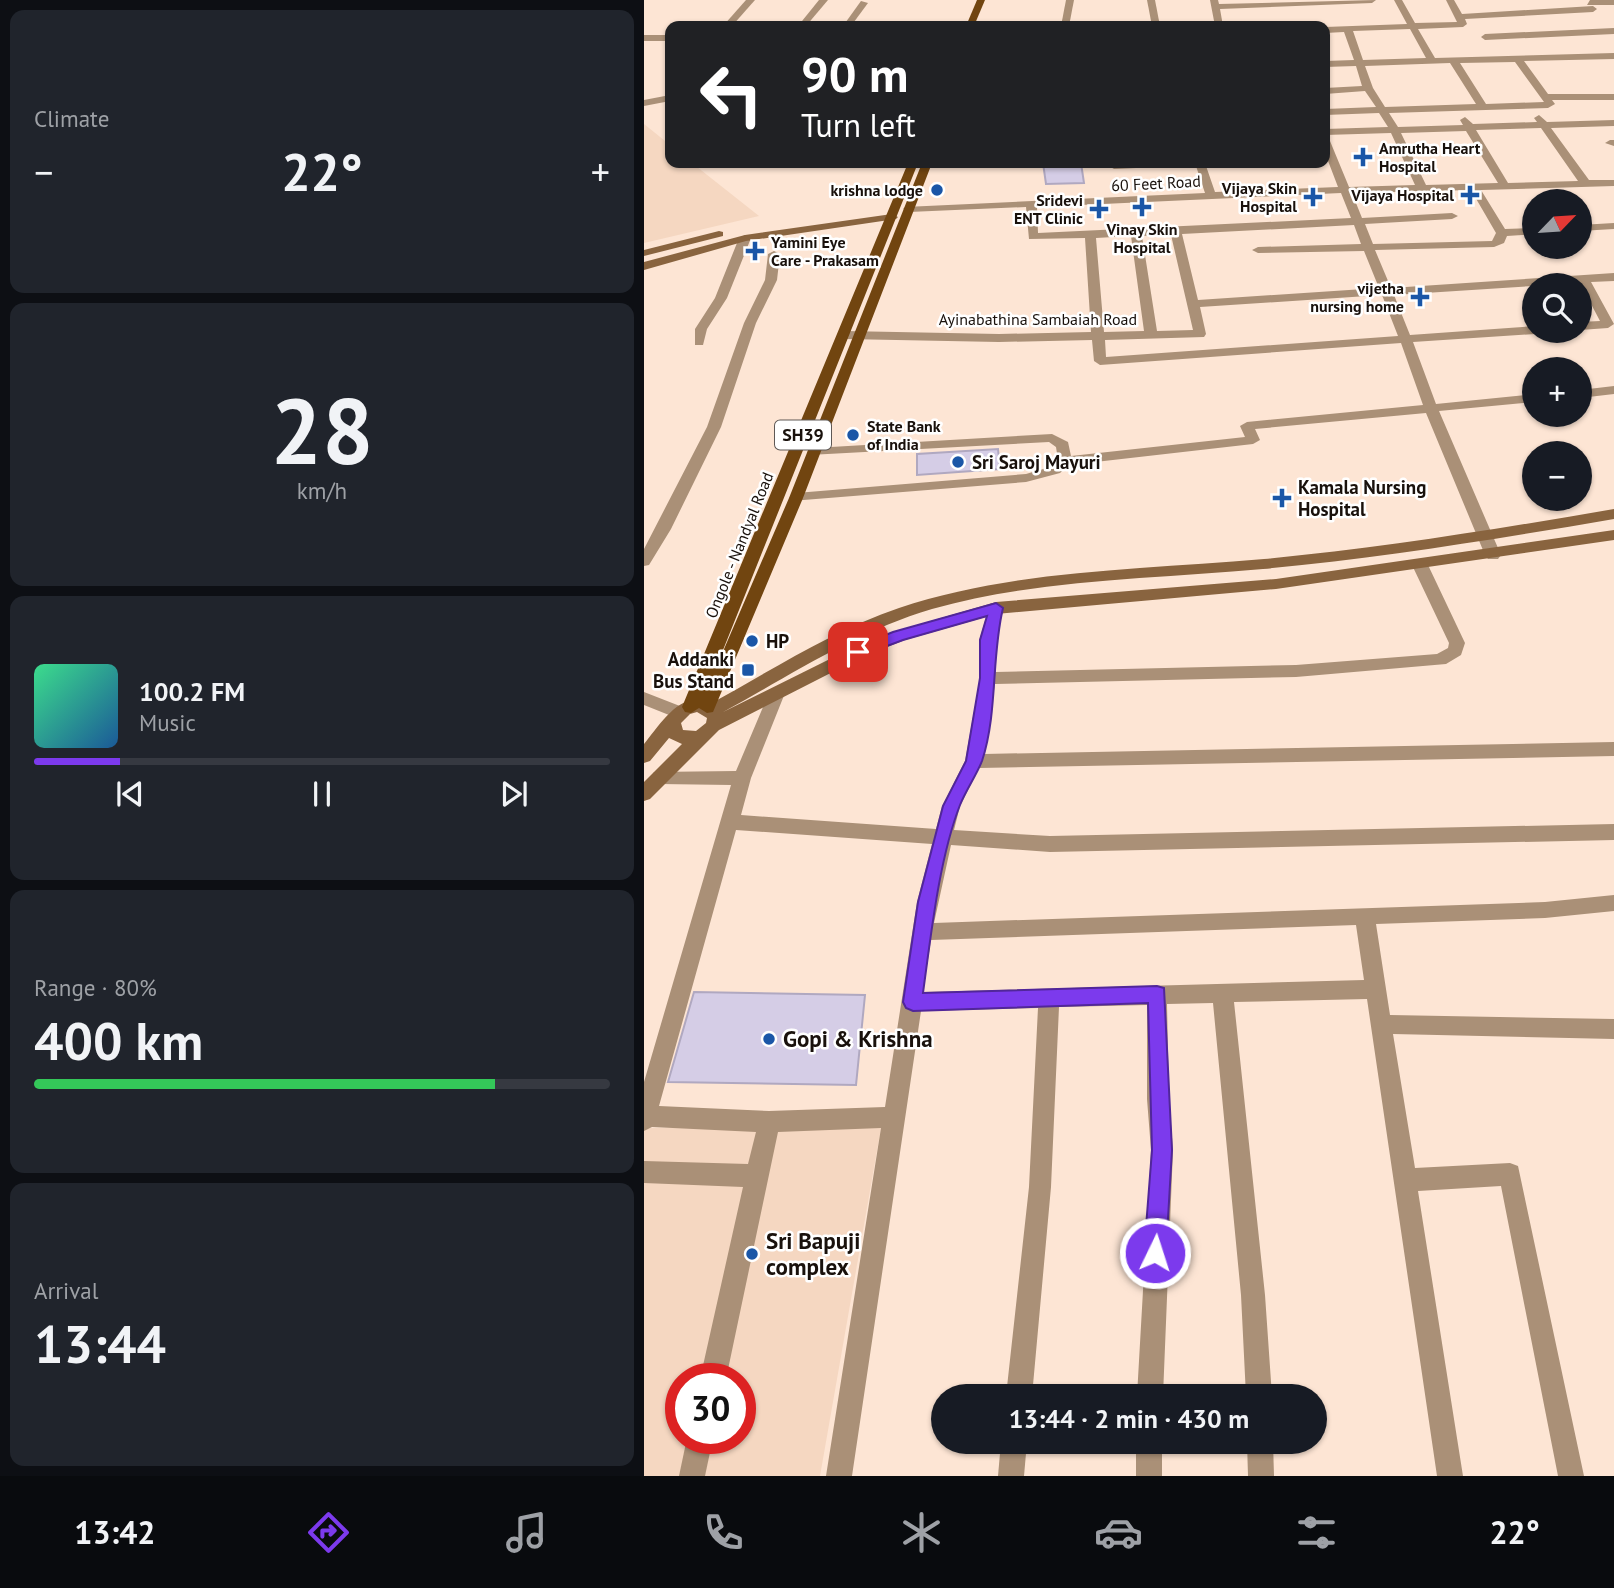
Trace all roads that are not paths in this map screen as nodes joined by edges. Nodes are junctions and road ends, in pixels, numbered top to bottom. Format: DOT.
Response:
graph roads {
  1 [pos="751,0"];
  2 [pos="824,0"];
  3 [pos="981,0"];
  4 [pos="992,0"];
  5 [pos="1070,0"];
  6 [pos="1151,0"];
  7 [pos="1353,0"];
  8 [pos="1372,0"];
  9 [pos="1398,0"];
  10 [pos="1450,0"];
  11 [pos="1614,2"];
  12 [pos="864,3"];
  13 [pos="1215,4"];
  14 [pos="1518,4"];
  15 [pos="1531,14"];
  16 [pos="1601,16"];
  17 [pos="1460,17"];
  18 [pos="732,21"];
  19 [pos="806,21"];
  20 [pos="851,21"];
  21 [pos="972,21"];
  22 [pos="984,21"];
  23 [pos="1066,21"];
  24 [pos="1155,21"];
  25 [pos="1413,27"];
  26 [pos="1330,30"];
  27 [pos="1349,30"];
  28 [pos="1485,37"];
  29 [pos="644,38"];
  30 [pos="665,38"];
  31 [pos="1614,56"];
  32 [pos="1517,58"];
  33 [pos="1453,60"];
  34 [pos="1432,61"];
  35 [pos="1361,63"];
  36 [pos="1330,64"];
  37 [pos="1368,88"];
  38 [pos="1330,91"];
  39 [pos="1544,97"];
  40 [pos="1614,97"];
  41 [pos="665,99"];
  42 [pos="644,103"];
  43 [pos="1531,106"];
  44 [pos="1482,107"];
  45 [pos="1458,108"];
  46 [pos="1382,110"];
  47 [pos="1330,112"];
  48 [pos="1614,123"];
  49 [pos="1545,126"];
  50 [pos="1471,128"];
  51 [pos="1395,130"];
  52 [pos="1330,132"];
  53 [pos="1330,153"];
  54 [pos="912,168"];
  55 [pos="924,168"];
  56 [pos="1202,168"];
  57 [pos="1614,183"];
  58 [pos="1586,184"];
  59 [pos="1505,186"];
  60 [pos="1422,188"];
  61 [pos="1475,188"];
  62 [pos="1345,190"];
  63 [pos="1211,195"];
  64 [pos="1031,205"];
  65 [pos="901,213"];
  66 [pos="1452,216"];
  67 [pos="1358,221"];
  68 [pos="1614,226"];
  69 [pos="1592,227"];
  70 [pos="1176,231"];
  71 [pos="1522,232"];
  72 [pos="1136,233"];
  73 [pos="1502,233"];
  74 [pos="1090,235"];
  75 [pos="745,238"];
  76 [pos="1369,248"];
  77 [pos="1258,250"];
  78 [pos="644,253"];
  79 [pos="774,254"];
  80 [pos="644,266"];
  81 [pos="1614,277"];
  82 [pos="1592,278"];
  83 [pos="1522,283"];
  84 [pos="1387,291"];
  85 [pos="1592,293"];
  86 [pos="1193,304"];
  87 [pos="1592,327"];
  88 [pos="1612,328"];
  89 [pos="1522,331"];
  90 [pos="1200,334"];
  91 [pos="845,335"];
  92 [pos="860,336"];
  93 [pos="1151,336"];
  94 [pos="1097,337"];
  95 [pos="1407,341"];
  96 [pos="699,342"];
  97 [pos="1228,354"];
  98 [pos="1614,390"];
  99 [pos="1592,393"];
  100 [pos="1522,399"];
  101 [pos="1431,409"];
  102 [pos="814,452"];
  103 [pos="1065,461"];
  104 [pos="796,498"];
  105 [pos="1614,514"];
  106 [pos="1614,535"];
  107 [pos="1487,536"];
  108 [pos="1493,555"];
  109 [pos="644,561"];
  110 [pos="1420,565"];
  111 [pos="996,608"];
  112 [pos="988,678"];
  113 [pos="777,693"];
  114 [pos="644,698"];
  115 [pos="696,714"];
  116 [pos="699,737"];
  117 [pos="1614,749"];
  118 [pos="644,756"];
  119 [pos="974,761"];
  120 [pos="660,777"];
  121 [pos="743,778"];
  122 [pos="644,794"];
  123 [pos="730,822"];
  124 [pos="1614,832"];
  125 [pos="943,837"];
  126 [pos="1614,903"];
  127 [pos="1365,917"];
  128 [pos="923,932"];
  129 [pos="1376,989"];
  130 [pos="1223,993"];
  131 [pos="1157,994"];
  132 [pos="1049,999"];
  133 [pos="913,1002"];
  134 [pos="1381,1024"];
  135 [pos="1614,1029"];
  136 [pos="644,1117"];
  137 [pos="896,1117"];
  138 [pos="769,1122"];
  139 [pos="644,1172"];
  140 [pos="757,1176"];
  141 [pos="1405,1180"];
  142 [pos="716,1363"];
  143 [pos="1020,1384"];
  144 [pos="1151,1384"];
  145 [pos="1258,1384"];
  146 [pos="697,1454"];
  147 [pos="1013,1454"];
  148 [pos="1149,1454"];
  149 [pos="1260,1454"];
  150 [pos="692,1476"];
  151 [pos="839,1476"];
  152 [pos="1011,1476"];
  153 [pos="1149,1476"];
  154 [pos="1261,1476"];
  155 [pos="1450,1476"];
  156 [pos="1571,1476"];
  1 -- 18 [label="street"];
  2 -- 19 [label="street"];
  3 -- 21 [label="main road"];
  4 -- 22 [label="main road"];
  5 -- 23 [label="street"];
  6 -- 24 [label="street"];
  7 -- 8 [label="street"];
  7 -- 13 [label="street"];
  9 -- 25 [label="street"];
  10 -- 17 [label="street"];
  11 -- 16 [label="street"];
  12 -- 20 [label="street"];
  14 -- 15 [label="street"];
  15 -- 16 [label="street"];
  15 -- 17 [label="street"];
  16 -- 28 [label="street"];
  17 -- 25 [label="street"];
  25 -- 27 [label="street"];
  25 -- 34 [label="street"];
  26 -- 27 [label="street"];
  27 -- 35 [label="street"];
  29 -- 30 [label="street"];
  31 -- 32 [label="street"];
  32 -- 33 [label="street"];
  32 -- 39 [label="street"];
  33 -- 34 [label="street"];
  33 -- 44 [label="street"];
  34 -- 35 [label="street"];
  35 -- 36 [label="street"];
  35 -- 37 [label="street"];
  37 -- 38 [label="street"];
  37 -- 46 [label="street"];
  39 -- 40 [label="street"];
  39 -- 43 [label="street"];
  41 -- 42 [label="street"];
  43 -- 44 [label="street"];
  43 -- 49 [label="street"];
  44 -- 45 [label="street"];
  45 -- 46 [label="street"];
  45 -- 50 [label="street"];
  46 -- 47 [label="street"];
  46 -- 51 [label="street"];
  48 -- 49 [label="street"];
  49 -- 50 [label="street"];
  49 -- 58 [label="street"];
  50 -- 51 [label="street"];
  50 -- 59 [label="street"];
  51 -- 52 [label="street"];
  51 -- 60 [label="street"];
  53 -- 62 [label="street"];
  54 -- 65 [label="main road, Ongole - Nandyal Road / SH39"];
  55 -- 65 [label="main road, Ongole - Nandyal Road / SH39"];
  56 -- 63 [label="street"];
  57 -- 58 [label="street, 60 Feet Road"];
  58 -- 59 [label="street, 60 Feet Road"];
  59 -- 61 [label="street, 60 Feet Road"];
  60 -- 61 [label="street, 60 Feet Road"];
  60 -- 62 [label="street, 60 Feet Road"];
  61 -- 73 [label="street"];
  62 -- 63 [label="street, 60 Feet Road"];
  62 -- 67 [label="street"];
  63 -- 64 [label="street, 60 Feet Road"];
  64 -- 65 [label="street, 60 Feet Road"];
  64 -- 74 [label="street"];
  65 -- 75 [label="main road"];
  65 -- 78 [label="main road"];
  65 -- 91 [label="main road, Ongole - Nandyal Road / SH39"];
  65 -- 92 [label="main road, Ongole - Nandyal Road / SH39"];
  66 -- 67 [label="street"];
  67 -- 70 [label="street"];
  67 -- 76 [label="street"];
  68 -- 69 [label="street"];
  70 -- 72 [label="street"];
  70 -- 86 [label="street"];
  71 -- 73 [label="street"];
  72 -- 74 [label="street"];
  72 -- 93 [label="street"];
  73 -- 76 [label="street"];
  74 -- 94 [label="street"];
  75 -- 80 [label="main road"];
  75 -- 96 [label="street"];
  76 -- 77 [label="street"];
  76 -- 84 [label="street"];
  79 -- 109 [label="street"];
  81 -- 82 [label="street"];
  83 -- 84 [label="street"];
  84 -- 86 [label="street"];
  84 -- 95 [label="street"];
  85 -- 88 [label="street"];
  86 -- 90 [label="street"];
  87 -- 88 [label="street"];
  89 -- 95 [label="street"];
  90 -- 93 [label="street, Ayinabathina Sambaiah Road"];
  90 -- 97 [label="street"];
  91 -- 92 [label="street, Ayinabathina Sambaiah Road"];
  91 -- 115 [label="main road, Ongole - Nandyal Road / SH39"];
  92 -- 94 [label="street, Ayinabathina Sambaiah Road"];
  92 -- 102 [label="main road, Ongole - Nandyal Road / SH39"];
  93 -- 94 [label="street, Ayinabathina Sambaiah Road"];
  94 -- 97 [label="street"];
  95 -- 97 [label="street"];
  95 -- 101 [label="street"];
  98 -- 99 [label="street"];
  100 -- 101 [label="street"];
  101 -- 103 [label="street"];
  101 -- 107 [label="street"];
  102 -- 103 [label="street"];
  102 -- 104 [label="main road, Ongole - Nandyal Road / SH39"];
  103 -- 104 [label="street"];
  104 -- 115 [label="main road, Ongole - Nandyal Road / SH39"];
  105 -- 107 [label="main road"];
  106 -- 108 [label="main road"];
  107 -- 108 [label="street"];
  107 -- 115 [label="main road"];
  108 -- 110 [label="main road"];
  110 -- 111 [label="main road"];
  110 -- 112 [label="street"];
  111 -- 112 [label="street"];
  111 -- 113 [label="main road"];
  112 -- 119 [label="street"];
  113 -- 115 [label="main road"];
  113 -- 121 [label="street"];
  114 -- 115 [label="street"];
  115 -- 116 [label="main road"];
  115 -- 116 [label="main road"];
  115 -- 118 [label="main road"];
  116 -- 120 [label="main road"];
  117 -- 119 [label="street"];
  119 -- 125 [label="street"];
  120 -- 121 [label="street"];
  120 -- 122 [label="main road"];
  121 -- 123 [label="street"];
  123 -- 125 [label="street"];
  123 -- 136 [label="street"];
  124 -- 125 [label="street"];
  125 -- 128 [label="street"];
  126 -- 127 [label="street"];
  127 -- 128 [label="street"];
  127 -- 129 [label="street"];
  128 -- 133 [label="street"];
  129 -- 130 [label="street"];
  129 -- 134 [label="street"];
  130 -- 131 [label="street"];
  130 -- 145 [label="street"];
  131 -- 132 [label="street"];
  131 -- 144 [label="street"];
  132 -- 133 [label="street"];
  132 -- 143 [label="street"];
  133 -- 137 [label="street"];
  134 -- 135 [label="street"];
  134 -- 141 [label="street"];
  136 -- 138 [label="street"];
  137 -- 138 [label="street"];
  137 -- 151 [label="street"];
  138 -- 140 [label="street"];
  139 -- 140 [label="street"];
  140 -- 142 [label="street"];
  141 -- 155 [label="street"];
  141 -- 156 [label="street"];
  146 -- 150 [label="street"];
  147 -- 152 [label="street"];
  148 -- 153 [label="street"];
  149 -- 154 [label="street"];
}
